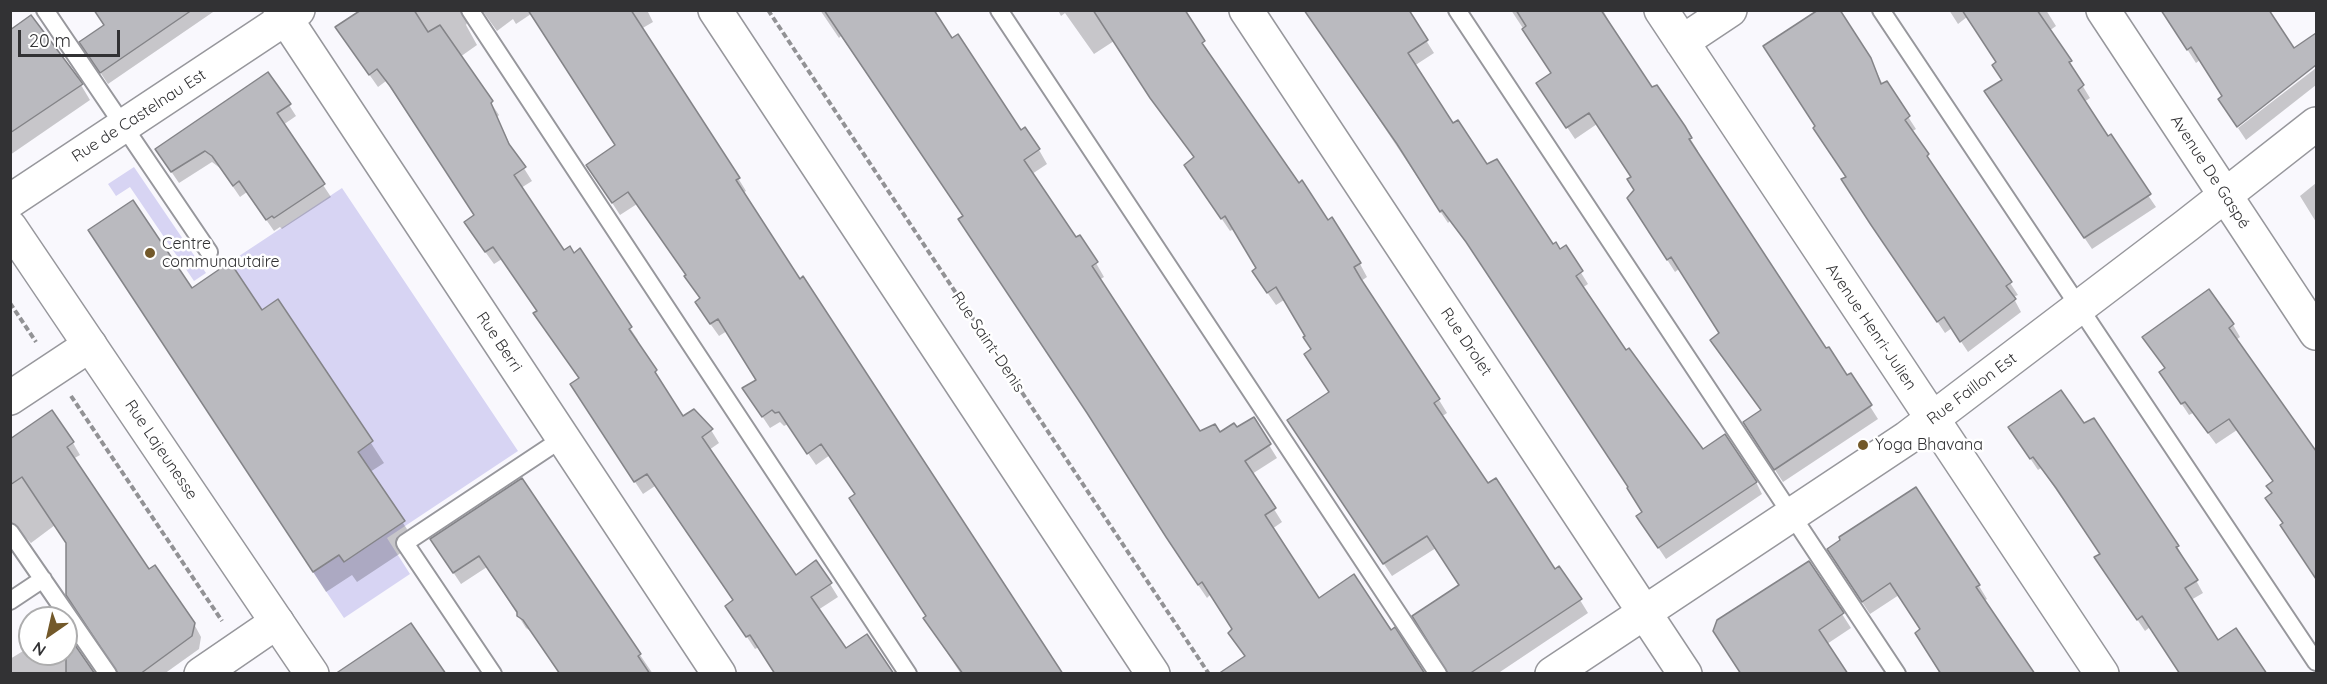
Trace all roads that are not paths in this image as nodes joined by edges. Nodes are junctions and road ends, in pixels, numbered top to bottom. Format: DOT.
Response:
graph roads {
  1 [pos="45,10"];
  2 [pos="470,10"];
  3 [pos="715,10"];
  4 [pos="999,10"];
  5 [pos="1246,10"];
  6 [pos="1457,10"];
  7 [pos="1661,10"];
  8 [pos="1730,10"];
  9 [pos="1881,10"];
  10 [pos="2103,10"];
  11 [pos="288,13"];
  12 [pos="1682,42"];
  13 [pos="2316,124"];
  14 [pos="124,126"];
  15 [pos="2225,195"];
  16 [pos="10,201"];
  17 [pos="10,227"];
  18 [pos="209,252"];
  19 [pos="2080,307"];
  20 [pos="2316,333"];
  21 [pos="90,345"];
  22 [pos="10,398"];
  23 [pos="1933,419"];
  24 [pos="563,438"];
  25 [pos="1792,515"];
  26 [pos="10,532"];
  27 [pos="43,579"];
  28 [pos="10,601"];
  29 [pos="1645,613"];
  30 [pos="277,622"];
  31 [pos="2316,662"];
  32 [pos="108,674"];
  33 [pos="201,674"];
  34 [pos="312,674"];
  35 [pos="493,674"];
  36 [pos="719,674"];
  37 [pos="908,674"];
  38 [pos="1153,674"];
  39 [pos="1438,674"];
  40 [pos="1552,674"];
  41 [pos="1685,674"];
  42 [pos="1897,674"];
  43 [pos="2102,674"];
  1 -- 14 [label="lane"];
  2 -- 37 [label="lane"];
  3 -- 38 [label="street"];
  4 -- 39 [label="lane"];
  5 -- 29 [label="street, Rue Drolet"];
  6 -- 25 [label="lane"];
  7 -- 12 [label="street, Avenue Henri-Julien"];
  8 -- 12 [label="street"];
  9 -- 19 [label="lane"];
  10 -- 15 [label="street, Avenue De Gaspé"];
  11 -- 14 [label="street, Rue de Castelnau Est"];
  11 -- 24 [label="street, Rue Berri"];
  12 -- 23 [label="street, Avenue Henri-Julien"];
  13 -- 15 [label="street, Rue Faillon Est"];
  14 -- 16 [label="street, Rue de Castelnau Est"];
  14 -- 18 [label="lane"];
  15 -- 19 [label="street, Rue Faillon Est"];
  15 -- 20 [label="street, Avenue De Gaspé"];
  17 -- 21 [label="street, Rue Lajeunesse"];
  19 -- 23 [label="street, Rue Faillon Est"];
  19 -- 31 [label="lane"];
  21 -- 22 [label="street"];
  21 -- 30 [label="street, Rue Lajeunesse"];
  23 -- 25 [label="street, Rue Faillon Est"];
  23 -- 43 [label="street, Avenue Henri-Julien"];
  24 -- 35 [label="lane"];
  24 -- 36 [label="street, Rue Berri"];
  25 -- 29 [label="street, Rue Faillon Est"];
  25 -- 42 [label="lane"];
  26 -- 27 [label="lane"];
  27 -- 28 [label="lane"];
  27 -- 32 [label="lane"];
  29 -- 40 [label="street, Rue Faillon Est"];
  29 -- 41 [label="street, Rue Drolet"];
  30 -- 33 [label="street"];
  30 -- 34 [label="street, Rue Lajeunesse"];
}
